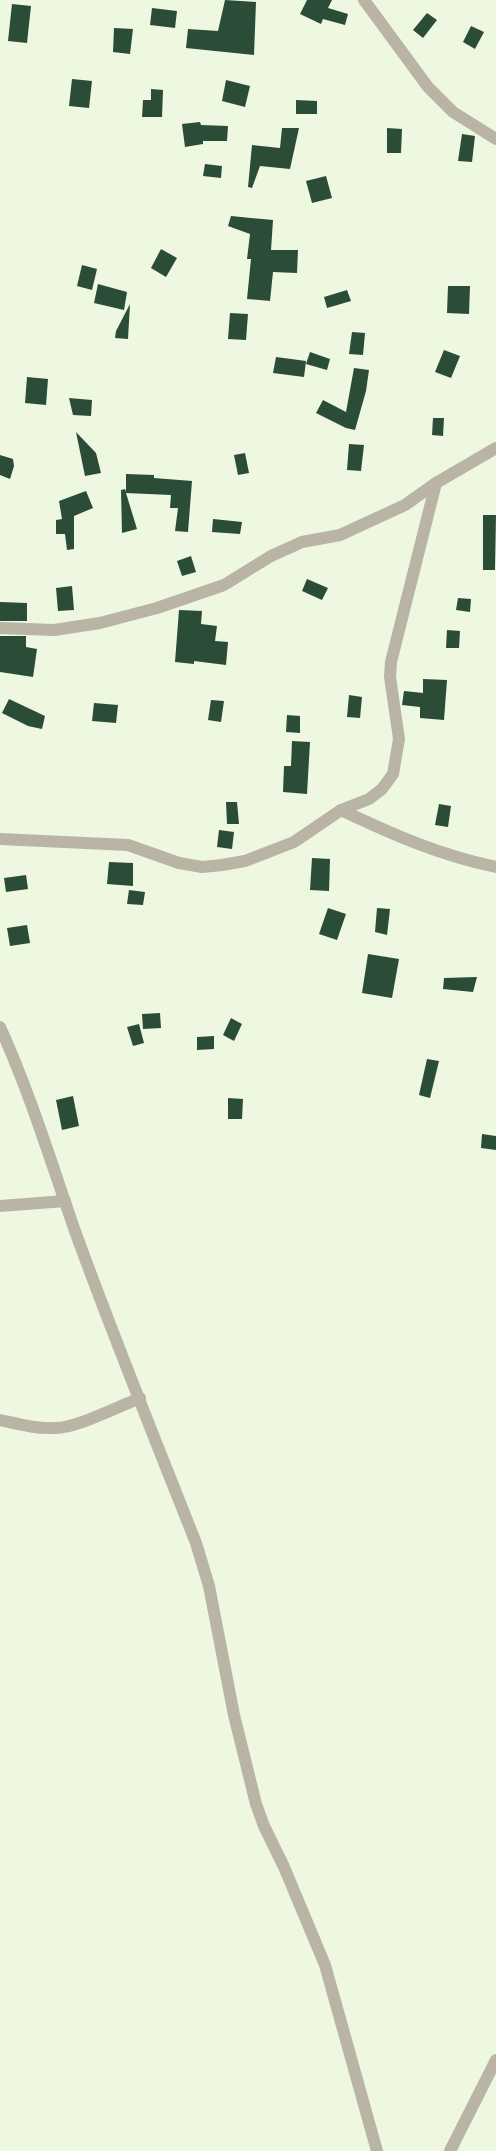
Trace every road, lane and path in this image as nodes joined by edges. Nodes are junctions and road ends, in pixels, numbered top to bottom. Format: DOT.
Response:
graph roads {
  1 [pos="364,0"];
  2 [pos="496,139"];
  3 [pos="496,448"];
  4 [pos="436,483"];
  5 [pos="0,628"];
  6 [pos="341,810"];
  7 [pos="0,839"];
  8 [pos="496,867"];
  9 [pos="0,1027"];
  10 [pos="65,1201"];
  11 [pos="0,1206"];
  12 [pos="140,1398"];
  13 [pos="0,1420"];
  14 [pos="496,2060"];
  15 [pos="377,2151"];
  16 [pos="450,2151"];
  1 -- 2 [label="street"];
  3 -- 4 [label="street"];
  4 -- 5 [label="street"];
  4 -- 6 [label="street"];
  6 -- 7 [label="street"];
  6 -- 8 [label="street"];
  9 -- 10 [label="street"];
  10 -- 11 [label="street"];
  10 -- 12 [label="street"];
  12 -- 13 [label="street"];
  12 -- 15 [label="street"];
  14 -- 16 [label="street"];
}
